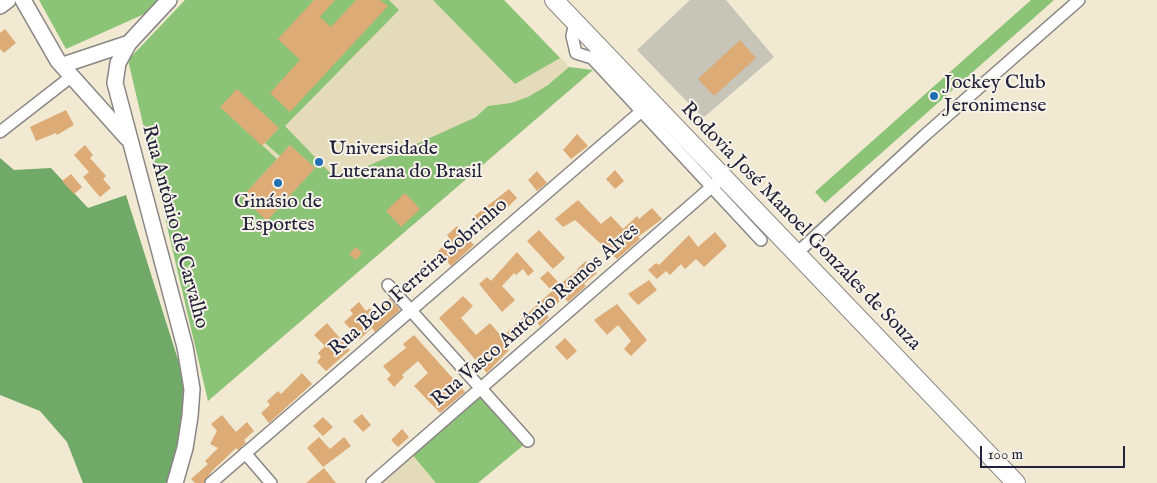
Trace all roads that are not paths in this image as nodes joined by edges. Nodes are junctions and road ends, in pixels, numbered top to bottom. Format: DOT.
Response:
graph roads {
  1 [pos="8,0"];
  2 [pos="23,0"];
  3 [pos="169,0"];
  4 [pos="554,0"];
  5 [pos="1079,0"];
  6 [pos="0,6"];
  7 [pos="129,43"];
  8 [pos="68,70"];
  9 [pos="646,107"];
  10 [pos="0,132"];
  11 [pos="130,141"];
  12 [pos="717,182"];
  13 [pos="761,240"];
  14 [pos="797,253"];
  15 [pos="388,285"];
  16 [pos="411,311"];
  17 [pos="481,388"];
  18 [pos="528,441"];
  19 [pos="245,453"];
  20 [pos="175,483"];
  21 [pos="211,483"];
  22 [pos="271,483"];
  23 [pos="372,483"];
  24 [pos="1016,483"];
  1 -- 6 [label="main road"];
  2 -- 8 [label="main road"];
  3 -- 7 [label="main road, Rua Antônio de Carvalho"];
  4 -- 9 [label="main road, Rodovia José Manoel Gonzales de Souza"];
  5 -- 14 [label="street"];
  7 -- 8 [label="main road"];
  7 -- 11 [label="main road, Rua Antônio de Carvalho"];
  8 -- 10 [label="street"];
  8 -- 11 [label="main road"];
  9 -- 12 [label="main road, Rodovia José Manoel Gonzales de Souza"];
  9 -- 16 [label="street, Rua Belo Ferreira Sobrinho"];
  11 -- 20 [label="main road, Rua Antônio de Carvalho"];
  12 -- 13 [label="street"];
  12 -- 14 [label="main road, Rodovia José Manoel Gonzales de Souza"];
  12 -- 17 [label="street, Rua Vasco Antônio Ramos Alves"];
  14 -- 24 [label="main road, Rodovia José Manoel Gonzales de Souza"];
  15 -- 16 [label="street"];
  16 -- 17 [label="street"];
  16 -- 19 [label="street, Rua Belo Ferreira Sobrinho"];
  17 -- 18 [label="street"];
  17 -- 23 [label="street, Rua Vasco Antônio Ramos Alves"];
  19 -- 21 [label="street, Rua Belo Ferreira Sobrinho"];
  19 -- 22 [label="street"];
}
